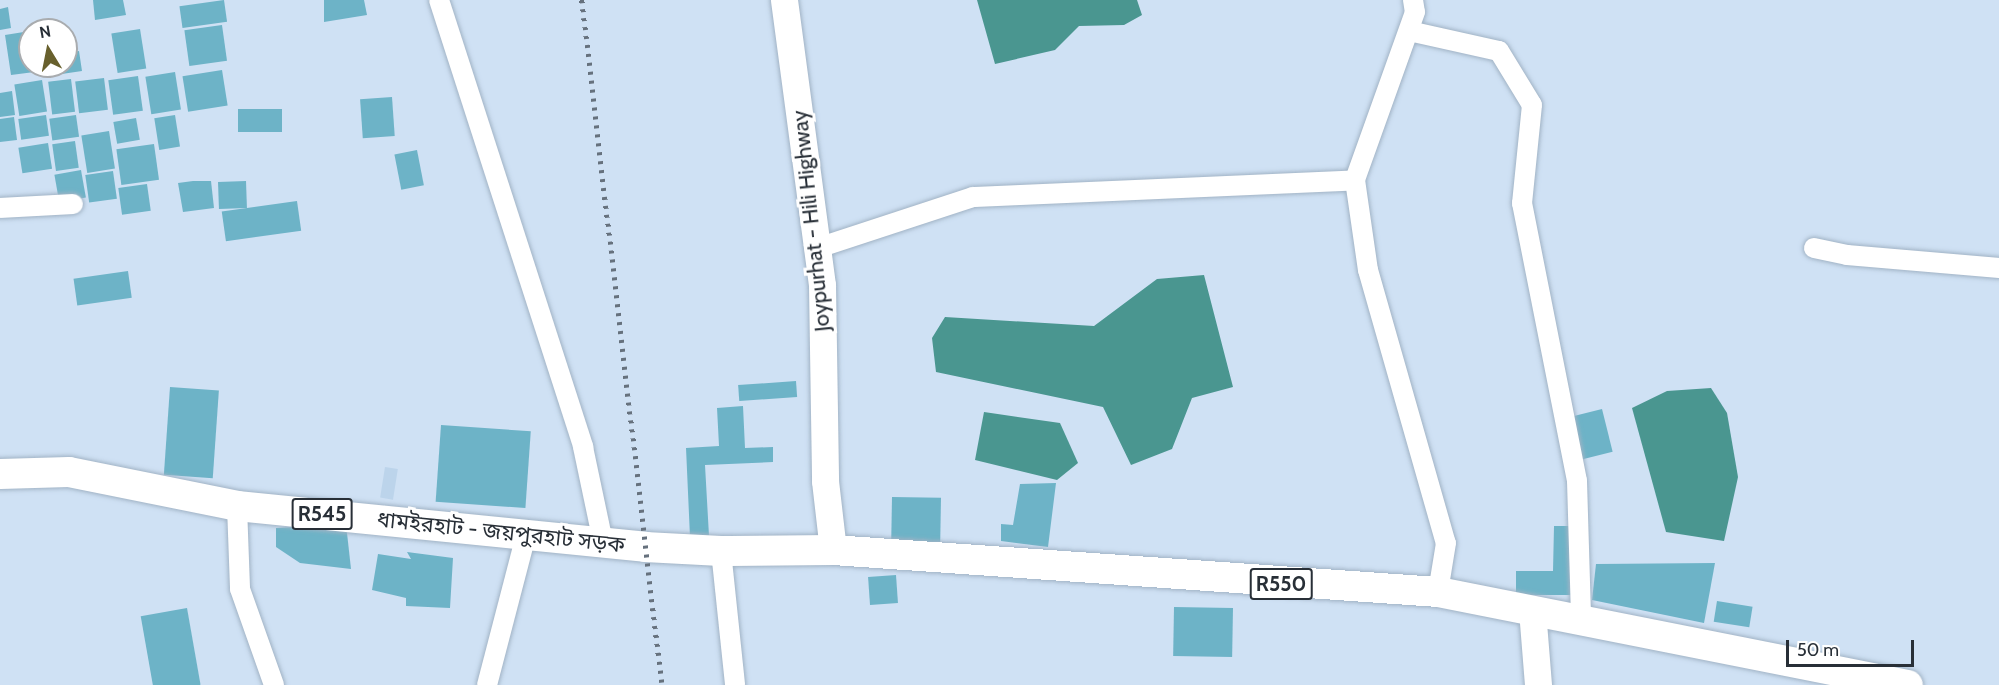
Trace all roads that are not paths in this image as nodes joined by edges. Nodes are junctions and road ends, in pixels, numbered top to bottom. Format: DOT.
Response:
graph roads {
  1 [pos="439,0"];
  2 [pos="784,0"];
  3 [pos="1413,0"];
  4 [pos="1409,31"];
  5 [pos="1355,180"];
  6 [pos="73,204"];
  7 [pos="0,208"];
  8 [pos="1814,248"];
  9 [pos="815,249"];
  10 [pos="1999,268"];
  11 [pos="0,474"];
  12 [pos="237,506"];
  13 [pos="526,535"];
  14 [pos="603,542"];
  15 [pos="645,547"];
  16 [pos="833,550"];
  17 [pos="721,551"];
  18 [pos="1438,592"];
  19 [pos="1532,610"];
  20 [pos="1581,619"];
  21 [pos="274,685"];
  22 [pos="487,685"];
  23 [pos="735,685"];
  24 [pos="1538,685"];
  25 [pos="1908,685"];
  1 -- 14 [label="street"];
  2 -- 9 [label="main road, Joypurhat - Hili Highway"];
  3 -- 4 [label="street"];
  4 -- 5 [label="street"];
  4 -- 20 [label="street"];
  5 -- 9 [label="street"];
  5 -- 18 [label="street"];
  6 -- 7 [label="street"];
  8 -- 10 [label="street"];
  9 -- 16 [label="main road, Joypurhat - Hili Highway"];
  11 -- 12 [label="main road, ধামইরহাট - জয়পুরহাট সড়ক / R545"];
  12 -- 13 [label="main road, ধামইরহাট - জয়পুরহাট সড়ক / R545"];
  12 -- 21 [label="street"];
  13 -- 14 [label="main road, ধামইরহাট - জয়পুরহাট সড়ক / R545"];
  13 -- 22 [label="street"];
  14 -- 15 [label="main road, ধামইরহাট - জয়পুরহাট সড়ক / R545"];
  15 -- 17 [label="main road, R550"];
  16 -- 17 [label="main road, R550"];
  16 -- 18 [label="main road, R550"];
  17 -- 23 [label="street"];
  18 -- 19 [label="main road, R550"];
  19 -- 20 [label="main road, R550"];
  19 -- 24 [label="main road"];
  20 -- 25 [label="main road, R550"];
}
